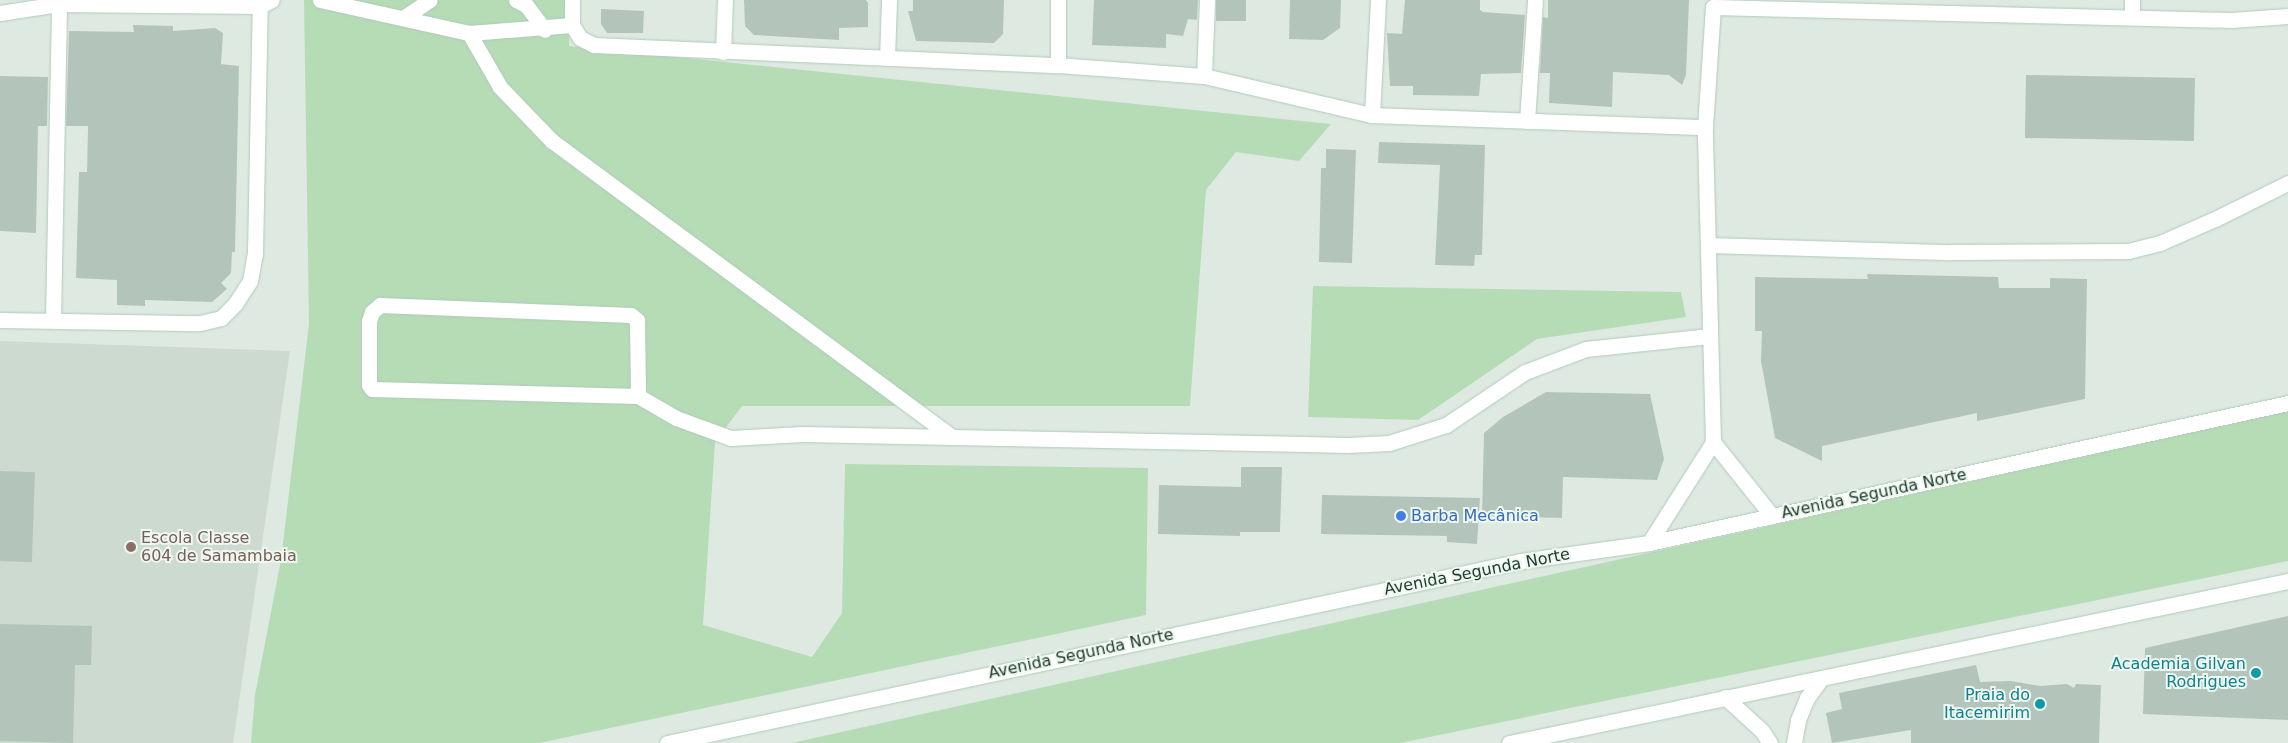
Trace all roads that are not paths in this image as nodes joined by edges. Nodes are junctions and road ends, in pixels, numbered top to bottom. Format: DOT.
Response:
graph roads {
  1 [pos="320,0"];
  2 [pos="430,0"];
  3 [pos="516,0"];
  4 [pos="572,0"];
  5 [pos="725,0"];
  6 [pos="889,0"];
  7 [pos="1058,0"];
  8 [pos="1207,0"];
  9 [pos="1378,0"];
  10 [pos="1535,0"];
  11 [pos="2132,0"];
  12 [pos="58,2"];
  13 [pos="264,2"];
  14 [pos="1714,3"];
  15 [pos="1924,7"];
  16 [pos="0,14"];
  17 [pos="2132,16"];
  18 [pos="2288,16"];
  19 [pos="402,18"];
  20 [pos="572,25"];
  21 [pos="546,30"];
  22 [pos="469,33"];
  23 [pos="723,52"];
  24 [pos="887,58"];
  25 [pos="1058,65"];
  26 [pos="1204,76"];
  27 [pos="1372,115"];
  28 [pos="1527,121"];
  29 [pos="1705,127"];
  30 [pos="2288,183"];
  31 [pos="1708,245"];
  32 [pos="0,320"];
  33 [pos="53,320"];
  34 [pos="1709,336"];
  35 [pos="638,396"];
  36 [pos="2288,403"];
  37 [pos="950,436"];
  38 [pos="1713,442"];
  39 [pos="1772,516"];
  40 [pos="1649,543"];
  41 [pos="2288,581"];
  42 [pos="1821,679"];
  43 [pos="1725,697"];
  44 [pos="667,743"];
  45 [pos="1510,743"];
  46 [pos="1770,743"];
  47 [pos="1794,743"];
  1 -- 19 [label="street"];
  2 -- 19 [label="street"];
  3 -- 21 [label="street"];
  4 -- 20 [label="street"];
  5 -- 23 [label="street"];
  6 -- 24 [label="street"];
  7 -- 25 [label="street"];
  8 -- 26 [label="street"];
  9 -- 27 [label="street"];
  10 -- 28 [label="street"];
  11 -- 17 [label="street"];
  12 -- 13 [label="street"];
  12 -- 16 [label="street"];
  12 -- 33 [label="street"];
  13 -- 33 [label="street"];
  14 -- 15 [label="street"];
  14 -- 29 [label="street"];
  15 -- 17 [label="street"];
  17 -- 18 [label="street"];
  19 -- 22 [label="street"];
  20 -- 21 [label="street"];
  20 -- 23 [label="street"];
  21 -- 22 [label="street"];
  22 -- 37 [label="street"];
  23 -- 24 [label="street"];
  24 -- 25 [label="street"];
  25 -- 26 [label="street"];
  26 -- 27 [label="street"];
  27 -- 28 [label="street"];
  28 -- 29 [label="street"];
  29 -- 31 [label="street"];
  30 -- 31 [label="street"];
  31 -- 34 [label="street"];
  32 -- 33 [label="street"];
  34 -- 37 [label="street"];
  34 -- 38 [label="street"];
  35 -- 35 [label="street"];
  35 -- 37 [label="street"];
  36 -- 39 [label="street, Avenida Segunda Norte"];
  38 -- 39 [label="street"];
  38 -- 40 [label="street"];
  39 -- 40 [label="street, Avenida Segunda Norte"];
  40 -- 44 [label="street, Avenida Segunda Norte"];
  41 -- 42 [label="street"];
  42 -- 43 [label="street"];
  42 -- 47 [label="street"];
  43 -- 45 [label="street"];
  43 -- 46 [label="street"];
}
